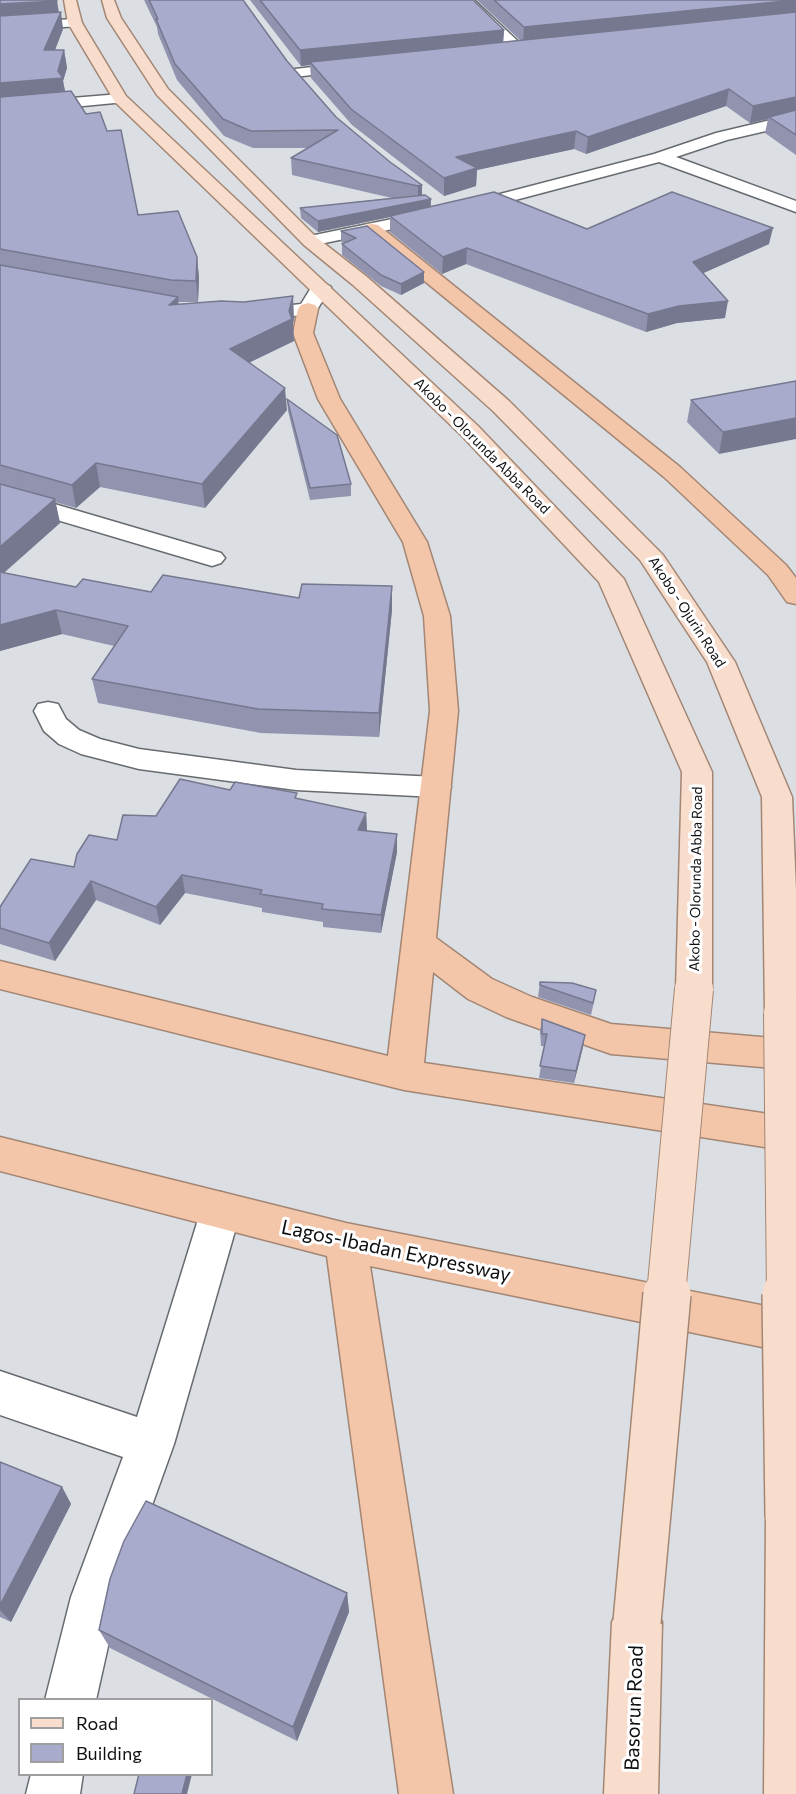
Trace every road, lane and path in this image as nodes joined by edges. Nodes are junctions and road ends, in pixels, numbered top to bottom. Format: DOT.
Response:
graph roads {
  1 [pos="70,0"];
  2 [pos="108,0"];
  3 [pos="467,0"];
  4 [pos="0,27"];
  5 [pos="79,30"];
  6 [pos="123,33"];
  7 [pos="496,51"];
  8 [pos="366,65"];
  9 [pos="308,89"];
  10 [pos="120,99"];
  11 [pos="0,109"];
  12 [pos="796,119"];
  13 [pos="660,157"];
  14 [pos="433,200"];
  15 [pos="796,207"];
  16 [pos="452,212"];
  17 [pos="372,229"];
  18 [pos="310,241"];
  19 [pos="315,298"];
  20 [pos="227,316"];
  21 [pos="0,495"];
  22 [pos="212,558"];
  23 [pos="796,596"];
  24 [pos="48,711"];
  25 [pos="436,787"];
  26 [pos="419,943"];
  27 [pos="0,975"];
  28 [pos="796,1055"];
  29 [pos="404,1075"];
  30 [pos="796,1135"];
  31 [pos="0,1154"];
  32 [pos="221,1210"];
  33 [pos="346,1242"];
  34 [pos="796,1333"];
  35 [pos="0,1393"];
  36 [pos="151,1444"];
  37 [pos="637,1622"];
  38 [pos="70,1698"];
  39 [pos="57,1776"];
  40 [pos="53,1794"];
  41 [pos="426,1794"];
  42 [pos="631,1794"];
  43 [pos="791,1794"];
  1 -- 5 [label="main road, Akobo - Olorunda Abba Road"];
  2 -- 6 [label="main road"];
  3 -- 7 [label="street"];
  4 -- 5 [label="street"];
  5 -- 6 [label="main road"];
  5 -- 10 [label="main road, Akobo - Olorunda Abba Road"];
  6 -- 18 [label="main road"];
  8 -- 9 [label="street"];
  10 -- 11 [label="street"];
  10 -- 19 [label="main road, Akobo - Olorunda Abba Road"];
  12 -- 13 [label="street"];
  13 -- 15 [label="street"];
  13 -- 16 [label="street"];
  14 -- 16 [label="street"];
  16 -- 17 [label="street"];
  17 -- 18 [label="street"];
  17 -- 23 [label="highway"];
  18 -- 43 [label="main road, Akobo - Ojurin Road, bridge"];
  19 -- 20 [label="street"];
  19 -- 25 [label="highway"];
  19 -- 37 [label="main road, Akobo - Olorunda Abba Road, bridge"];
  21 -- 22 [label="street"];
  24 -- 25 [label="street"];
  25 -- 26 [label="highway"];
  26 -- 28 [label="highway"];
  26 -- 29 [label="highway"];
  27 -- 29 [label="highway"];
  29 -- 30 [label="highway"];
  31 -- 32 [label="highway, Lagos-Ibadan Expressway"];
  32 -- 33 [label="highway, Lagos-Ibadan Expressway"];
  32 -- 36 [label="street"];
  33 -- 34 [label="highway, Lagos-Ibadan Expressway"];
  33 -- 41 [label="highway"];
  35 -- 36 [label="street"];
  36 -- 38 [label="street"];
  37 -- 42 [label="main road, Basorun Road"];
  39 -- 40 [label="street"];
}
